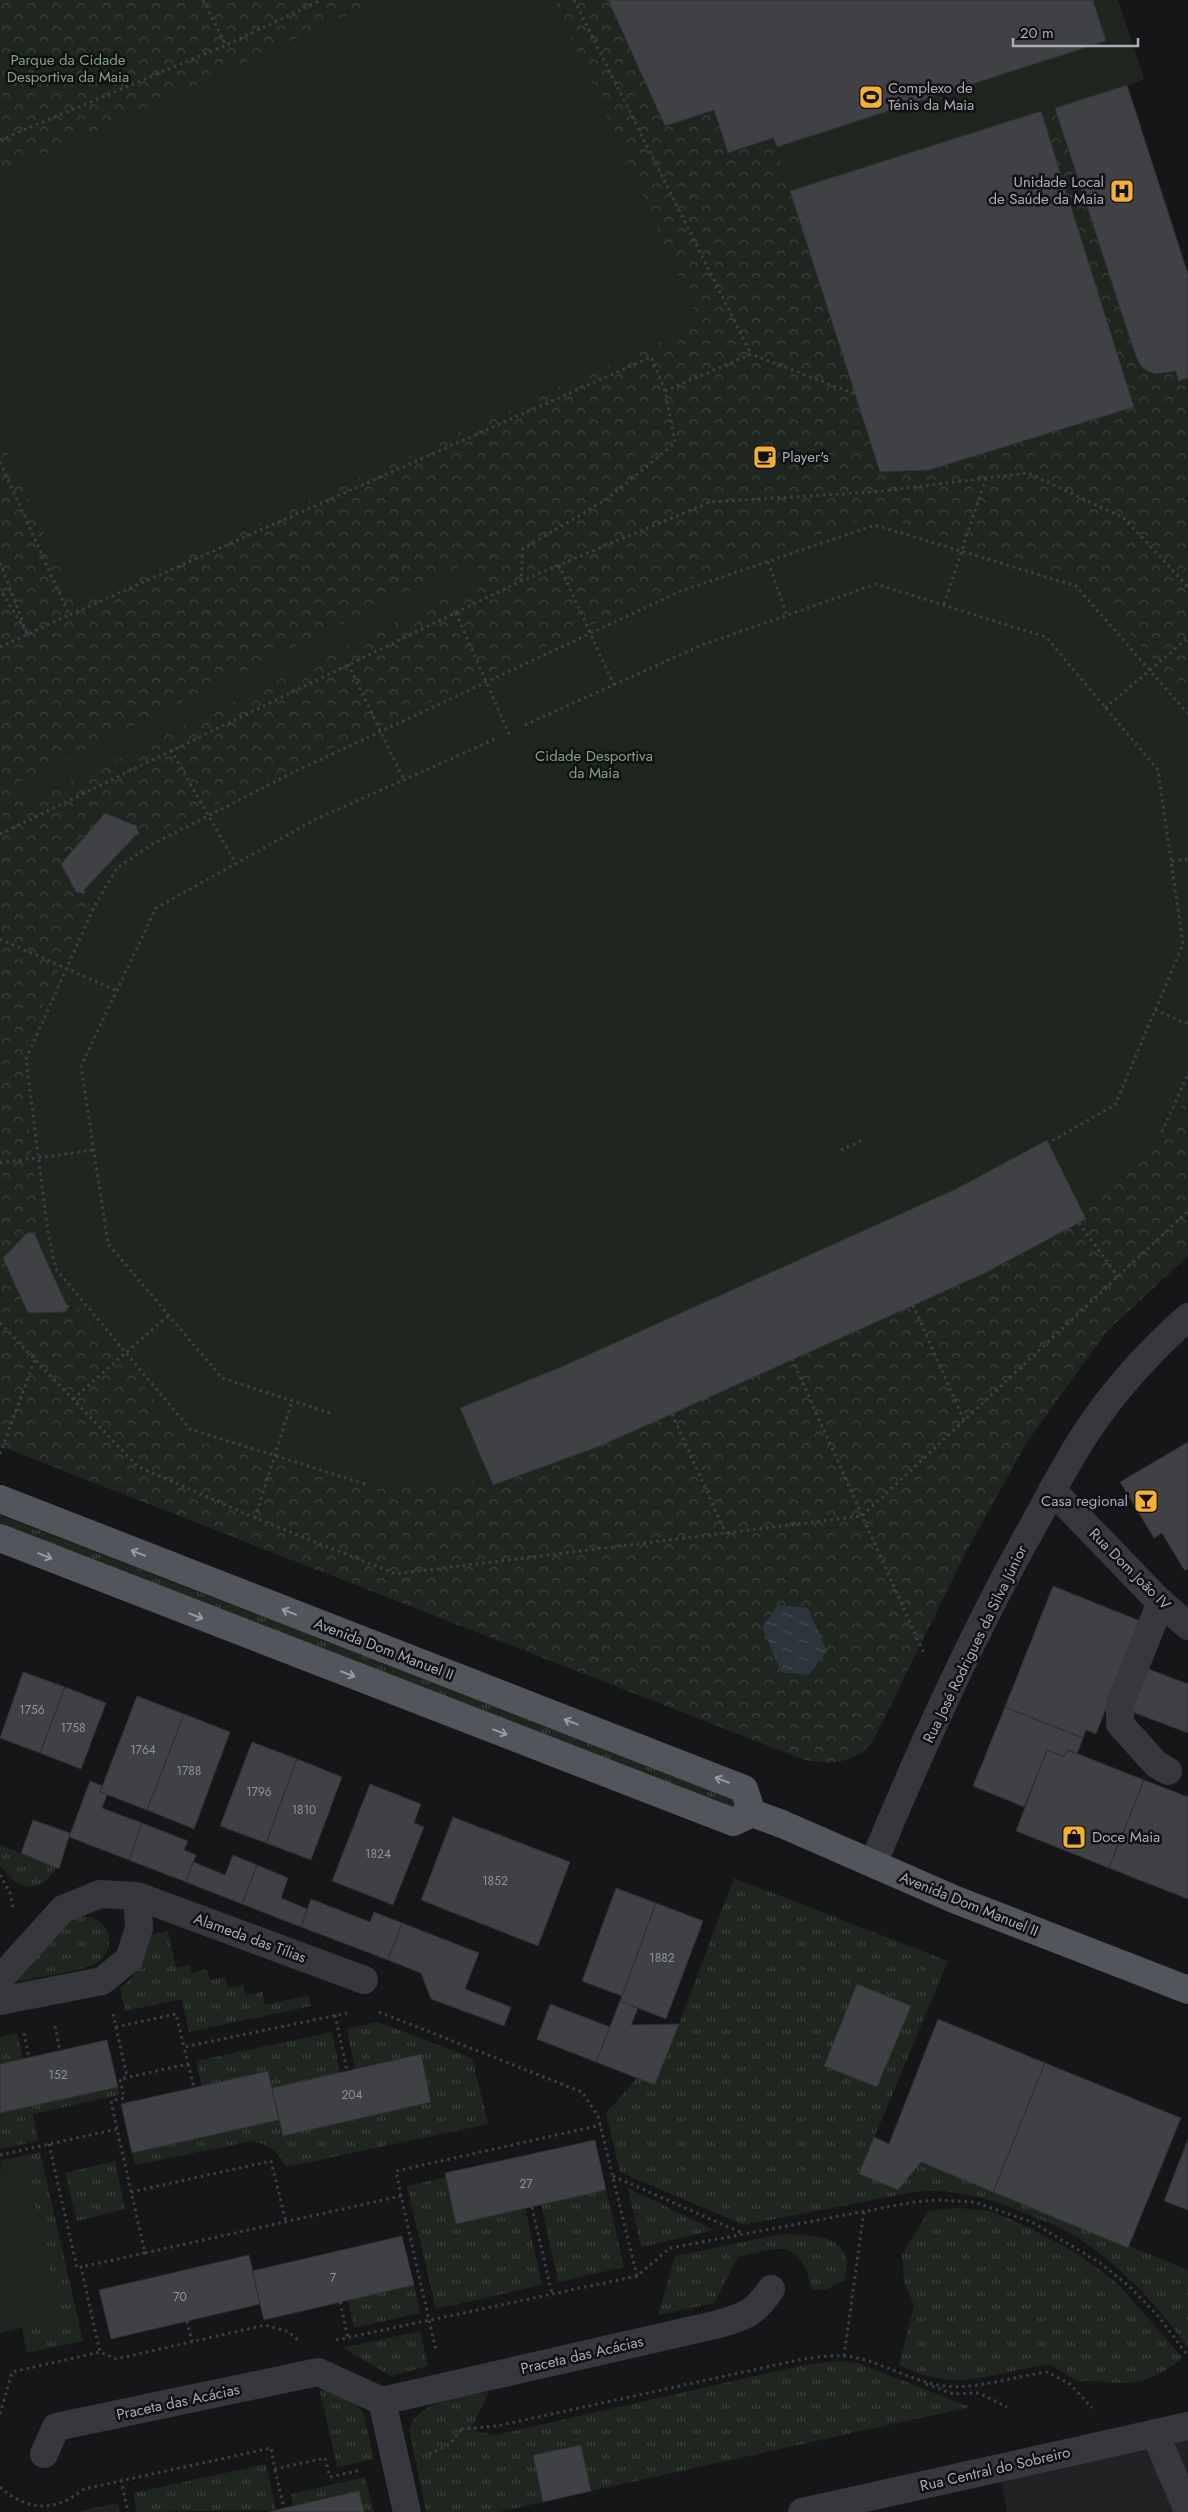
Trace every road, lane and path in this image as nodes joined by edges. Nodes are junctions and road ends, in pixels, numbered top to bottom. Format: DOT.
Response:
graph roads {
  1 [pos="203,0"];
  2 [pos="321,0"];
  3 [pos="574,0"];
  4 [pos="226,44"];
  5 [pos="0,140"];
  6 [pos="751,354"];
  7 [pos="665,392"];
  8 [pos="855,394"];
  9 [pos="0,462"];
  10 [pos="986,478"];
  11 [pos="962,551"];
  12 [pos="0,562"];
  13 [pos="768,562"];
  14 [pos="559,565"];
  15 [pos="521,581"];
  16 [pos="1188,587"];
  17 [pos="0,589"];
  18 [pos="944,604"];
  19 [pos="456,613"];
  20 [pos="69,615"];
  21 [pos="787,615"];
  22 [pos="591,634"];
  23 [pos="28,635"];
  24 [pos="1188,638"];
  25 [pos="0,647"];
  26 [pos="348,664"];
  27 [pos="1149,670"];
  28 [pos="614,685"];
  29 [pos="1105,708"];
  30 [pos="1188,714"];
  31 [pos="526,725"];
  32 [pos="381,732"];
  33 [pos="510,736"];
  34 [pos="494,740"];
  35 [pos="171,750"];
  36 [pos="404,780"];
  37 [pos="209,816"];
  38 [pos="0,834"];
  39 [pos="1188,859"];
  40 [pos="1172,861"];
  41 [pos="236,864"];
  42 [pos="0,939"];
  43 [pos="67,969"];
  44 [pos="117,991"];
  45 [pos="1155,1010"];
  46 [pos="1188,1024"];
  47 [pos="1188,1074"];
  48 [pos="1162,1132"];
  49 [pos="865,1139"];
  50 [pos="1050,1142"];
  51 [pos="94,1150"];
  52 [pos="841,1150"];
  53 [pos="38,1158"];
  54 [pos="0,1164"];
  55 [pos="1188,1211"];
  56 [pos="1079,1222"];
  57 [pos="1118,1277"];
  58 [pos="913,1305"];
  59 [pos="169,1315"];
  60 [pos="1188,1317"];
  61 [pos="0,1323"];
  62 [pos="126,1353"];
  63 [pos="34,1359"];
  64 [pos="792,1359"];
  65 [pos="74,1400"];
  66 [pos="292,1400"];
  67 [pos="330,1413"];
  68 [pos="672,1414"];
  69 [pos="964,1420"];
  70 [pos="0,1454"];
  71 [pos="275,1456"];
  72 [pos="365,1484"];
  73 [pos="1052,1490"];
  74 [pos="0,1499"];
  75 [pos="862,1516"];
  76 [pos="255,1518"];
  77 [pos="726,1534"];
  78 [pos="0,1538"];
  79 [pos="1161,1602"];
  80 [pos="1188,1626"];
  81 [pos="925,1656"];
  82 [pos="1168,1771"];
  83 [pos="752,1813"];
  84 [pos="873,1864"];
  85 [pos="0,1875"];
  86 [pos="136,1896"];
  87 [pos="14,1917"];
  88 [pos="0,1979"];
  89 [pos="364,1980"];
  90 [pos="1188,1990"];
  91 [pos="0,2001"];
  92 [pos="113,2012"];
  93 [pos="352,2012"];
  94 [pos="378,2012"];
  95 [pos="335,2015"];
  96 [pos="22,2025"];
  97 [pos="116,2027"];
  98 [pos="56,2031"];
  99 [pos="184,2047"];
  100 [pos="60,2051"];
  101 [pos="30,2057"];
  102 [pos="188,2064"];
  103 [pos="347,2071"];
  104 [pos="127,2077"];
  105 [pos="194,2088"];
  106 [pos="601,2125"];
  107 [pos="117,2129"];
  108 [pos="49,2144"];
  109 [pos="0,2155"];
  110 [pos="612,2176"];
  111 [pos="131,2192"];
  112 [pos="401,2196"];
  113 [pos="532,2207"];
  114 [pos="864,2211"];
  115 [pos="286,2222"];
  116 [pos="743,2233"];
  117 [pos="145,2253"];
  118 [pos="81,2267"];
  119 [pos="637,2276"];
  120 [pos="771,2289"];
  121 [pos="552,2294"];
  122 [pos="340,2302"];
  123 [pos="429,2320"];
  124 [pos="187,2321"];
  125 [pos="348,2338"];
  126 [pos="331,2341"];
  127 [pos="192,2342"];
  128 [pos="300,2342"];
  129 [pos="100,2352"];
  130 [pos="436,2356"];
  131 [pos="844,2356"];
  132 [pos="1188,2356"];
  133 [pos="919,2381"];
  134 [pos="968,2386"];
  135 [pos="979,2393"];
  136 [pos="382,2401"];
  137 [pos="1007,2407"];
  138 [pos="1092,2408"];
  139 [pos="0,2414"];
  140 [pos="1188,2426"];
  141 [pos="461,2429"];
  142 [pos="1155,2433"];
  143 [pos="44,2454"];
  144 [pos="370,2468"];
  145 [pos="275,2469"];
  146 [pos="121,2480"];
  147 [pos="0,2487"];
  148 [pos="284,2508"];
  149 [pos="42,2510"];
  150 [pos="1188,2511"];
  151 [pos="128,2512"];
  152 [pos="407,2512"];
  153 [pos="802,2512"];
  1 -- 4 [label="path"];
  2 -- 4 [label="path"];
  3 -- 6 [label="path"];
  4 -- 5 [label="path"];
  6 -- 7 [label="path"];
  6 -- 8 [label="path"];
  7 -- 15 [label="path"];
  7 -- 20 [label="path"];
  9 -- 20 [label="path"];
  10 -- 11 [label="path"];
  10 -- 14 [label="path"];
  10 -- 16 [label="path"];
  11 -- 13 [label="path"];
  11 -- 18 [label="path"];
  11 -- 27 [label="path"];
  12 -- 23 [label="path"];
  13 -- 21 [label="path"];
  13 -- 22 [label="path"];
  14 -- 15 [label="path"];
  14 -- 22 [label="path"];
  15 -- 19 [label="path"];
  17 -- 23 [label="path"];
  18 -- 21 [label="path"];
  18 -- 29 [label="path"];
  19 -- 26 [label="path"];
  19 -- 33 [label="path"];
  20 -- 23 [label="path"];
  21 -- 28 [label="path"];
  22 -- 28 [label="path"];
  22 -- 32 [label="path"];
  23 -- 25 [label="path"];
  24 -- 27 [label="path"];
  26 -- 32 [label="path"];
  26 -- 35 [label="path"];
  27 -- 29 [label="path"];
  27 -- 30 [label="path"];
  28 -- 31 [label="path"];
  29 -- 40 [label="path"];
  32 -- 36 [label="path"];
  32 -- 37 [label="path"];
  34 -- 36 [label="path"];
  35 -- 37 [label="path"];
  35 -- 38 [label="path"];
  36 -- 41 [label="path"];
  37 -- 41 [label="path"];
  37 -- 43 [label="path"];
  39 -- 40 [label="path"];
  40 -- 45 [label="path"];
  41 -- 44 [label="path"];
  42 -- 43 [label="path"];
  43 -- 44 [label="path"];
  43 -- 53 [label="path"];
  44 -- 51 [label="path"];
  45 -- 46 [label="path"];
  45 -- 50 [label="path"];
  47 -- 48 [label="path"];
  49 -- 52 [label="path"];
  51 -- 53 [label="path"];
  51 -- 59 [label="path"];
  53 -- 54 [label="path"];
  53 -- 62 [label="path"];
  55 -- 57 [label="path"];
  56 -- 57 [label="path"];
  57 -- 69 [label="path"];
  58 -- 69 [label="path"];
  59 -- 62 [label="path"];
  59 -- 66 [label="path"];
  60 -- 73 [label="street, Rua José Rodrigues da Silva Júnior"];
  61 -- 63 [label="path"];
  62 -- 65 [label="path"];
  62 -- 71 [label="path"];
  63 -- 65 [label="path"];
  63 -- 70 [label="path"];
  64 -- 75 [label="path"];
  65 -- 76 [label="path"];
  66 -- 67 [label="path"];
  66 -- 71 [label="path"];
  68 -- 77 [label="path"];
  69 -- 75 [label="path"];
  71 -- 72 [label="path"];
  71 -- 76 [label="path"];
  73 -- 79 [label="street, Rua Dom João IV"];
  73 -- 84 [label="street, Rua José Rodrigues da Silva Júnior"];
  83 -- 74 [label="main road, Avenida Dom Manuel II, one-way"];
  75 -- 77 [label="path"];
  75 -- 81 [label="path"];
  76 -- 77 [label="path"];
  78 -- 83 [label="main road, one-way"];
  79 -- 80 [label="street, Rua Dom João IV"];
  79 -- 82 [label="street"];
  83 -- 84 [label="main road, Avenida Dom Manuel II"];
  84 -- 90 [label="main road, Avenida Dom Manuel II"];
  85 -- 87 [label="path"];
  86 -- 88 [label="street, Alameda das Tílias"];
  86 -- 89 [label="street, Alameda das Tílias"];
  86 -- 91 [label="street"];
  92 -- 97 [label="path"];
  93 -- 95 [label="path"];
  94 -- 106 [label="path"];
  95 -- 99 [label="path"];
  95 -- 103 [label="path"];
  96 -- 101 [label="path"];
  97 -- 99 [label="path"];
  97 -- 104 [label="path"];
  98 -- 100 [label="path"];
  99 -- 102 [label="path"];
  102 -- 104 [label="path"];
  102 -- 105 [label="path"];
  104 -- 107 [label="path"];
  106 -- 110 [label="path"];
  106 -- 112 [label="path"];
  107 -- 108 [label="path"];
  107 -- 111 [label="path"];
  108 -- 109 [label="path"];
  108 -- 118 [label="path"];
  110 -- 116 [label="path"];
  110 -- 119 [label="path"];
  111 -- 115 [label="path"];
  111 -- 117 [label="path"];
  112 -- 115 [label="path"];
  112 -- 123 [label="path"];
  113 -- 121 [label="path"];
  114 -- 116 [label="path"];
  114 -- 131 [label="path"];
  114 -- 132 [label="path"];
  115 -- 117 [label="path"];
  116 -- 119 [label="path"];
  117 -- 118 [label="path"];
  118 -- 129 [label="path"];
  119 -- 121 [label="path"];
  120 -- 136 [label="street, Praceta das Acácias"];
  121 -- 123 [label="path"];
  122 -- 125 [label="path"];
  123 -- 125 [label="path"];
  123 -- 130 [label="path"];
  124 -- 127 [label="path"];
  125 -- 126 [label="path"];
  127 -- 128 [label="path"];
  127 -- 129 [label="path"];
  129 -- 139 [label="path"];
  131 -- 133 [label="path"];
  131 -- 141 [label="path"];
  133 -- 134 [label="path"];
  133 -- 135 [label="path"];
  134 -- 135 [label="path"];
  134 -- 138 [label="path"];
  135 -- 137 [label="path"];
  136 -- 143 [label="street, Praceta das Acácias"];
  136 -- 152 [label="street"];
  140 -- 142 [label="street, Rua Central do Sobreiro"];
  142 -- 150 [label="street"];
  142 -- 153 [label="street, Rua Central do Sobreiro"];
  144 -- 145 [label="path"];
  145 -- 146 [label="path"];
  145 -- 148 [label="path"];
  146 -- 149 [label="path"];
  146 -- 151 [label="path"];
  147 -- 149 [label="path"];
}
